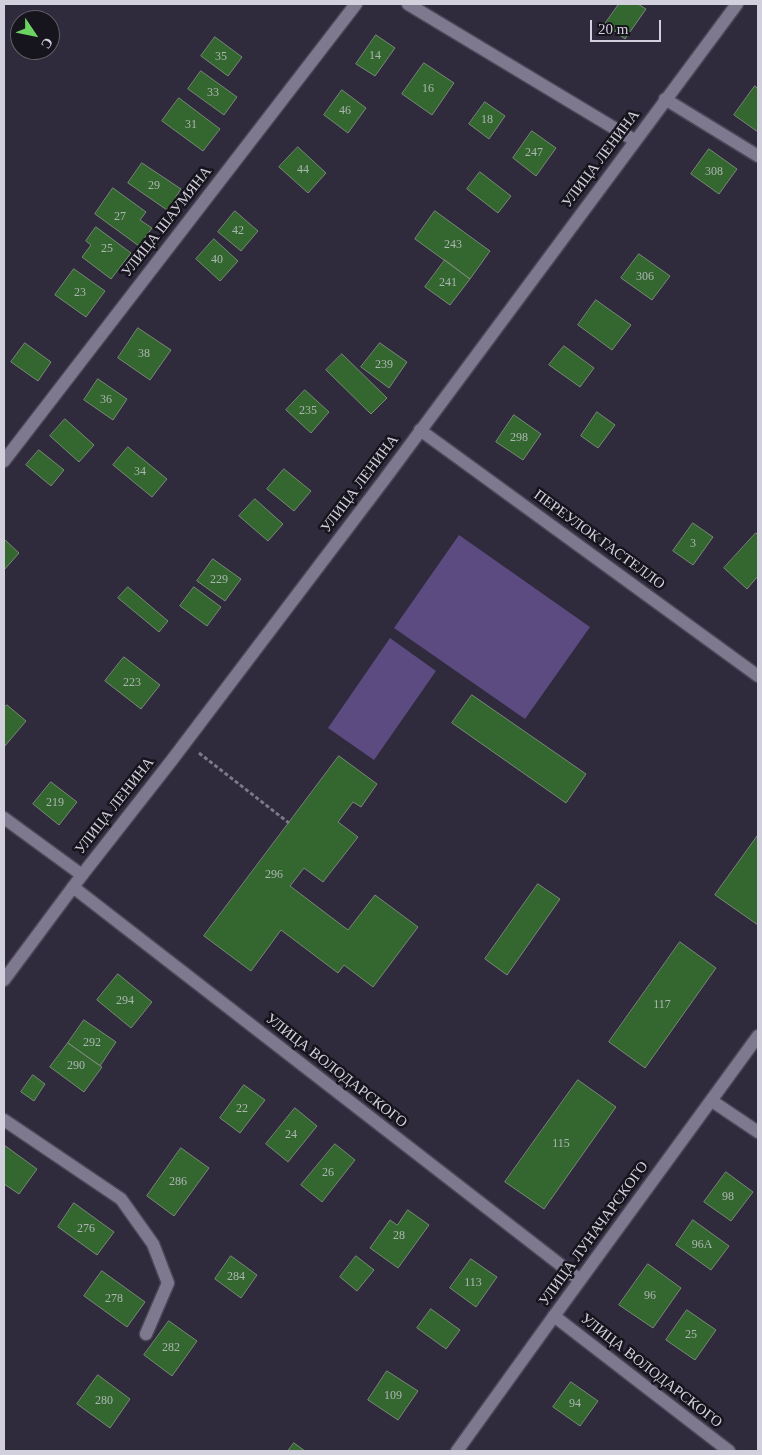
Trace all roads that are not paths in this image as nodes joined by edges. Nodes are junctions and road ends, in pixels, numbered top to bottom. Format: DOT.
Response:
graph roads {
  1 [pos="356,4"];
  2 [pos="408,4"];
  3 [pos="736,4"];
  4 [pos="665,99"];
  5 [pos="634,140"];
  6 [pos="758,156"];
  7 [pos="420,430"];
  8 [pos="4,460"];
  9 [pos="758,676"];
  10 [pos="4,818"];
  11 [pos="82,875"];
  12 [pos="73,887"];
  13 [pos="4,980"];
  14 [pos="758,1036"];
  15 [pos="712,1101"];
  16 [pos="4,1120"];
  17 [pos="758,1132"];
  18 [pos="580,1280"];
  19 [pos="554,1316"];
  20 [pos="146,1334"];
  21 [pos="457,1451"];
  22 [pos="729,1451"];
  1 -- 8 [label="street, УЛИЦА ШАУМЯНА"];
  2 -- 5 [label="street"];
  3 -- 4 [label="street, УЛИЦА ЛЕНИНА"];
  4 -- 5 [label="street, УЛИЦА ЛЕНИНА"];
  4 -- 6 [label="street"];
  5 -- 7 [label="street, УЛИЦА ЛЕНИНА"];
  7 -- 9 [label="street, ПЕРЕУЛОК ГАСТЕЛЛО"];
  7 -- 11 [label="street, УЛИЦА ЛЕНИНА"];
  10 -- 11 [label="street"];
  11 -- 12 [label="street, УЛИЦА ЛЕНИНА"];
  12 -- 13 [label="street, УЛИЦА ЛЕНИНА"];
  12 -- 18 [label="street, УЛИЦА ВОЛОДАРСКОГО"];
  14 -- 15 [label="street, УЛИЦА ЛУНАЧАРСКОГО"];
  15 -- 17 [label="street"];
  15 -- 18 [label="street, УЛИЦА ЛУНАЧАРСКОГО"];
  16 -- 20 [label="street"];
  18 -- 19 [label="street, УЛИЦА ЛУНАЧАРСКОГО"];
  19 -- 21 [label="street, УЛИЦА ЛУНАЧАРСКОГО"];
  19 -- 22 [label="street, УЛИЦА ВОЛОДАРСКОГО"];
}
